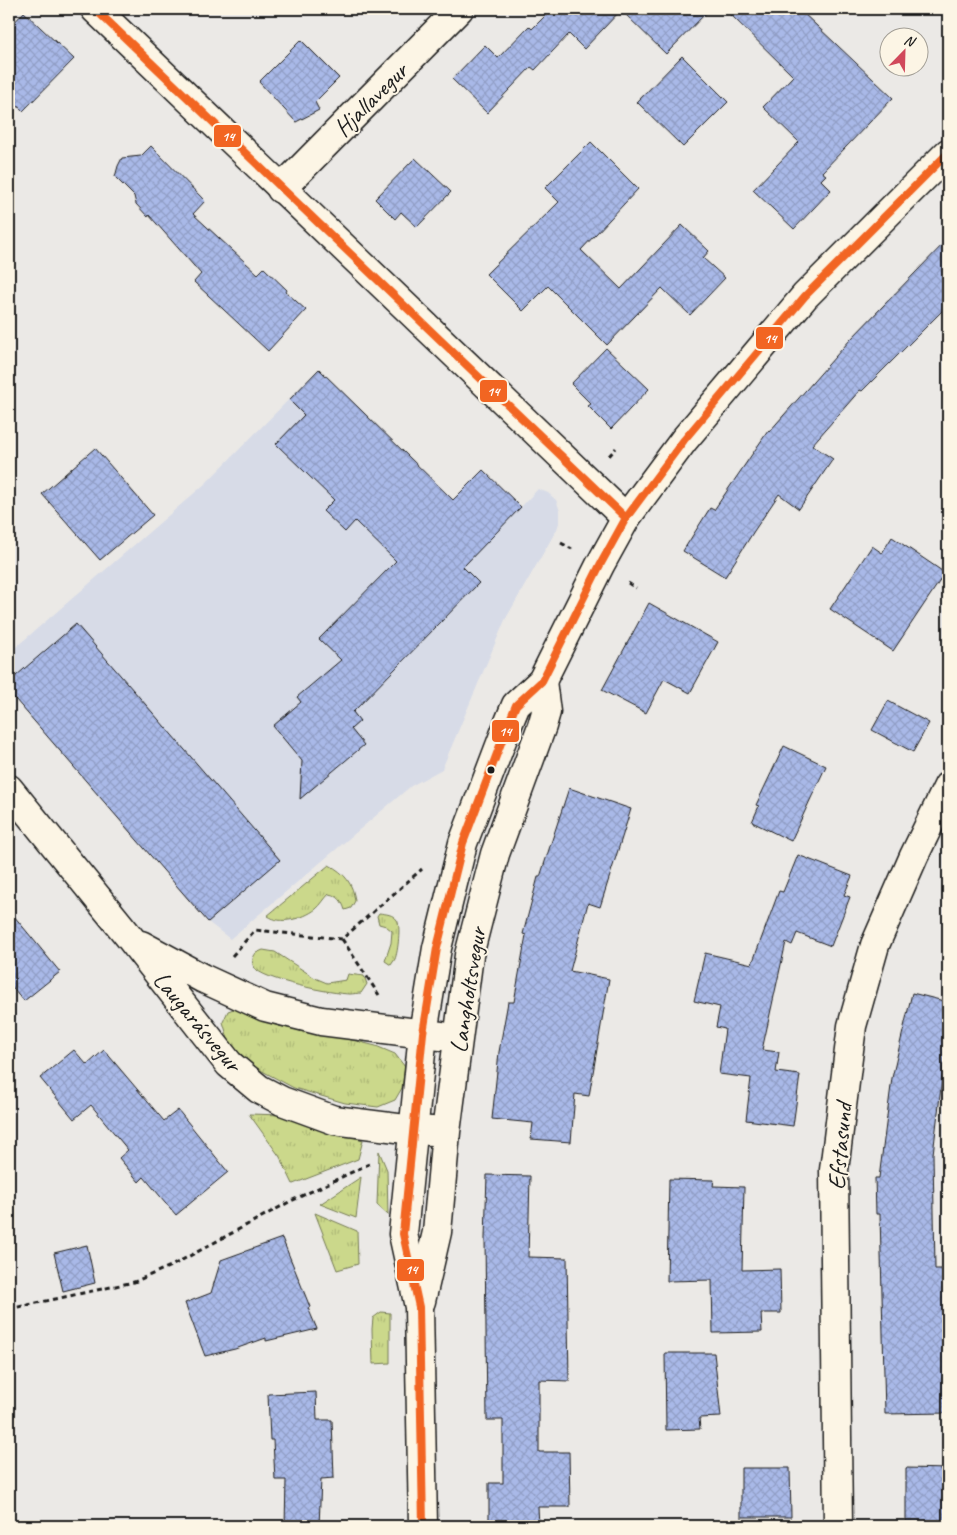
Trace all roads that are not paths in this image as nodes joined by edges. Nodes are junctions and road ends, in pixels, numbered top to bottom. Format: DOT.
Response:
graph roads {
  1 [pos="95,9"];
  2 [pos="459,9"];
  3 [pos="948,153"];
  4 [pos="281,189"];
  5 [pos="626,518"];
  6 [pos="542,681"];
  7 [pos="502,742"];
  8 [pos="533,753"];
  9 [pos="948,786"];
  10 [pos="9,789"];
  11 [pos="463,843"];
  12 [pos="495,854"];
  13 [pos="131,939"];
  14 [pos="437,948"];
  15 [pos="469,955"];
  16 [pos="423,1033"];
  17 [pos="458,1038"];
  18 [pos="413,1130"];
  19 [pos="446,1132"];
  20 [pos="419,1307"];
  21 [pos="423,1526"];
  22 [pos="838,1526"];
  1 -- 4 [label="street"];
  2 -- 4 [label="street, Hjallavegur"];
  3 -- 5 [label="street, Langholtsvegur"];
  4 -- 5 [label="street"];
  5 -- 6 [label="street, Langholtsvegur"];
  6 -- 7 [label="street, Langholtsvegur"];
  6 -- 8 [label="street, Langholtsvegur"];
  7 -- 8 [label="street"];
  7 -- 11 [label="street, Langholtsvegur"];
  8 -- 12 [label="street, Langholtsvegur"];
  9 -- 22 [label="street, Efstasund"];
  10 -- 13 [label="street, Laugarásvegur"];
  11 -- 12 [label="street"];
  11 -- 14 [label="street, Langholtsvegur"];
  12 -- 15 [label="street, Langholtsvegur"];
  13 -- 16 [label="street, Laugarásvegur"];
  13 -- 18 [label="street, Laugarásvegur"];
  14 -- 15 [label="street"];
  14 -- 16 [label="street, Langholtsvegur"];
  15 -- 17 [label="street, Langholtsvegur"];
  16 -- 17 [label="street, Laugarásvegur"];
  16 -- 18 [label="street, Langholtsvegur"];
  17 -- 19 [label="street, Langholtsvegur"];
  18 -- 19 [label="street, Laugarásvegur"];
  18 -- 20 [label="street, Langholtsvegur"];
  19 -- 20 [label="street, Langholtsvegur"];
  20 -- 21 [label="street, Langholtsvegur"];
}
